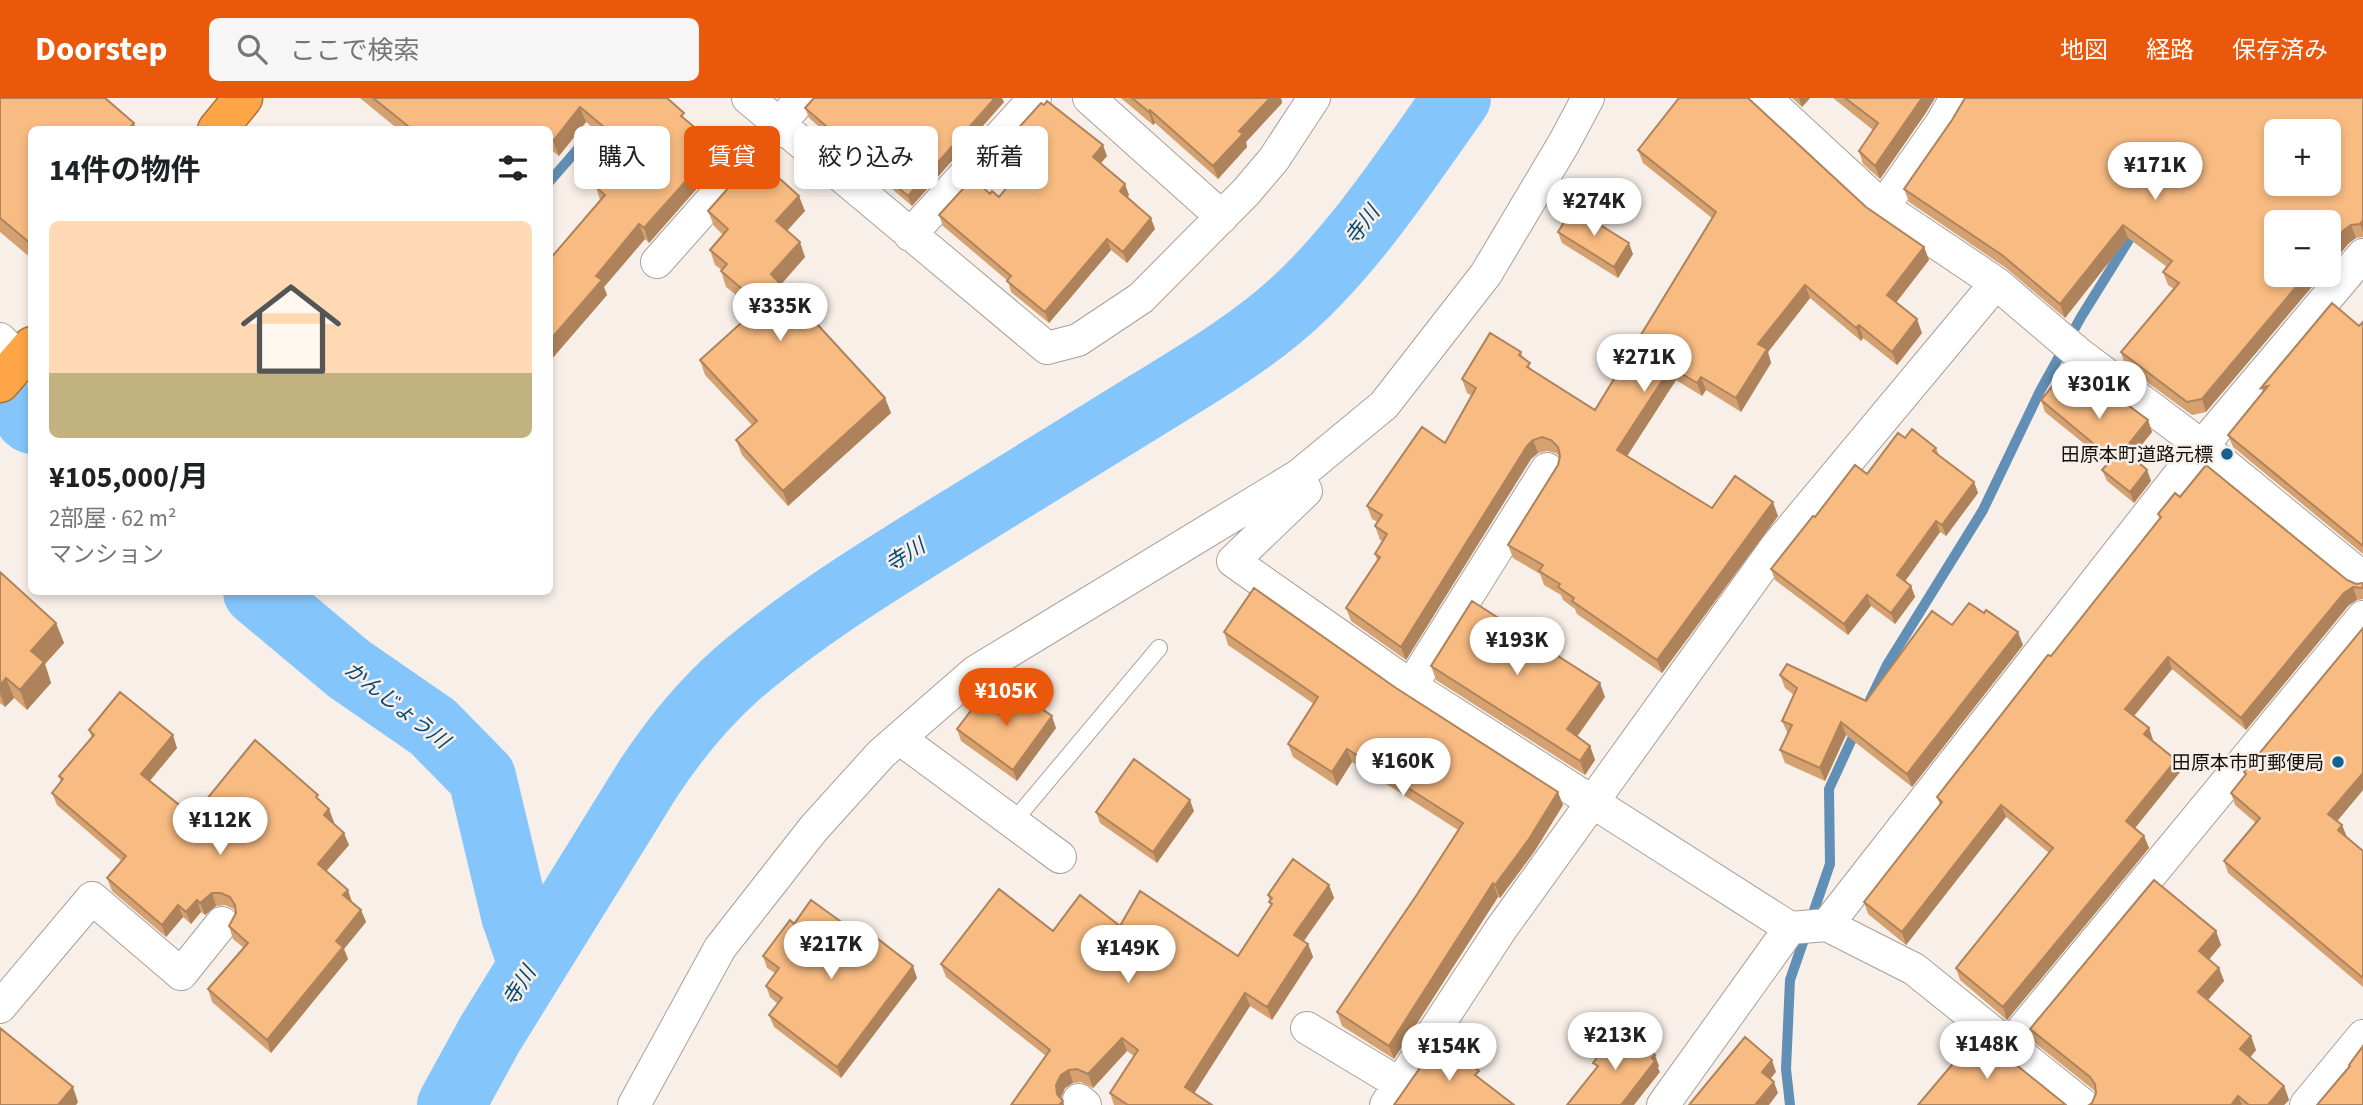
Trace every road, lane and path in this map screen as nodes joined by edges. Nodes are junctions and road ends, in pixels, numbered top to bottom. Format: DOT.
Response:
graph roads {
  1 [pos="243,98"];
  2 [pos="748,98"];
  3 [pos="802,98"];
  4 [pos="1035,98"];
  5 [pos="1089,98"];
  6 [pos="1314,98"];
  7 [pos="1588,98"];
  8 [pos="1765,98"];
  9 [pos="1956,98"];
  10 [pos="780,124"];
  11 [pos="219,126"];
  12 [pos="1883,207"];
  13 [pos="1222,217"];
  14 [pos="911,235"];
  15 [pos="2363,255"];
  16 [pos="657,262"];
  17 [pos="1996,283"];
  18 [pos="2202,446"];
  19 [pos="1547,469"];
  20 [pos="1298,476"];
  21 [pos="2363,578"];
  22 [pos="2363,617"];
  23 [pos="1159,648"];
  24 [pos="1411,686"];
  25 [pos="900,738"];
  26 [pos="1593,800"];
  27 [pos="1013,822"];
  28 [pos="1060,857"];
  29 [pos="222,923"];
  30 [pos="1827,925"];
  31 [pos="1790,928"];
  32 [pos="0,1007"];
  33 [pos="1307,1028"];
  34 [pos="2363,1036"];
  35 [pos="2010,1045"];
  36 [pos="1393,1094"];
  37 [pos="634,1105"];
  38 [pos="1663,1105"];
  39 [pos="2083,1105"];
  40 [pos="2306,1105"];
  1 -- 11 [label="highway"];
  2 -- 10 [label="street"];
  3 -- 10 [label="street"];
  4 -- 14 [label="street"];
  5 -- 13 [label="street"];
  6 -- 13 [label="street"];
  7 -- 20 [label="street"];
  8 -- 12 [label="street"];
  9 -- 12 [label="street"];
  10 -- 14 [label="street"];
  10 -- 16 [label="street"];
  12 -- 17 [label="street"];
  13 -- 14 [label="street"];
  15 -- 18 [label="street"];
  17 -- 18 [label="street"];
  17 -- 26 [label="street"];
  18 -- 21 [label="street"];
  18 -- 30 [label="street"];
  19 -- 24 [label="street"];
  20 -- 24 [label="street"];
  20 -- 25 [label="street"];
  22 -- 35 [label="street"];
  23 -- 27 [label="lane"];
  24 -- 26 [label="street"];
  25 -- 27 [label="street"];
  25 -- 37 [label="street"];
  26 -- 31 [label="street"];
  26 -- 36 [label="street"];
  27 -- 28 [label="street"];
  29 -- 32 [label="street"];
  30 -- 31 [label="street"];
  30 -- 35 [label="street"];
  31 -- 38 [label="street"];
  33 -- 36 [label="street"];
  34 -- 40 [label="street"];
  35 -- 39 [label="street"];
}
